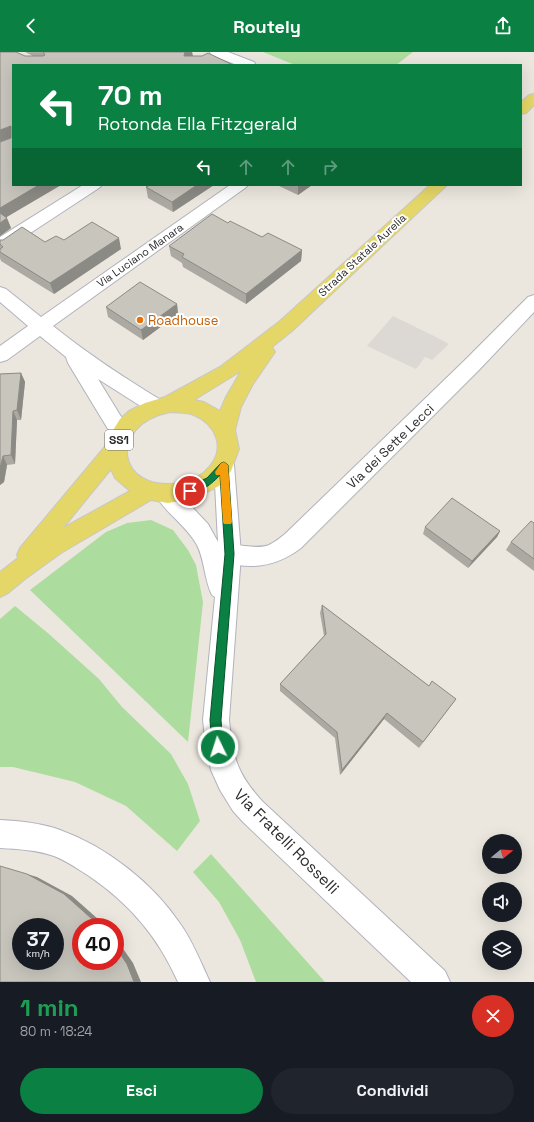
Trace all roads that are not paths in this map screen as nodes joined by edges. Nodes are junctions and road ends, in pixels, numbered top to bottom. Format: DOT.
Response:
graph roads {
  1 [pos="213,54"];
  2 [pos="246,64"];
  3 [pos="534,98"];
  4 [pos="522,109"];
  5 [pos="92,186"];
  6 [pos="239,186"];
  7 [pos="437,186"];
  8 [pos="0,245"];
  9 [pos="0,293"];
  10 [pos="534,301"];
  11 [pos="41,326"];
  12 [pos="286,326"];
  13 [pos="70,350"];
  14 [pos="0,355"];
  15 [pos="163,406"];
  16 [pos="225,429"];
  17 [pos="119,440"];
  18 [pos="224,465"];
  19 [pos="158,493"];
  20 [pos="230,554"];
  21 [pos="5,582"];
  22 [pos="223,615"];
  23 [pos="0,834"];
  24 [pos="194,982"];
  25 [pos="434,982"];
  1 -- 2 [label="street"];
  3 -- 4 [label="main road"];
  5 -- 8 [label="street"];
  6 -- 11 [label="street, Via Luciano Manara"];
  7 -- 12 [label="main road, Strada Statale Aurelia / SS1"];
  9 -- 11 [label="street"];
  10 -- 20 [label="street, Via dei Sette Lecci"];
  11 -- 13 [label="street"];
  11 -- 14 [label="street, Via Luciano Manara"];
  12 -- 15 [label="main road, Strada Statale Aurelia / SS1"];
  12 -- 16 [label="main road, Strada Statale Aurelia / SS1"];
  13 -- 15 [label="street"];
  13 -- 17 [label="street"];
  15 -- 16 [label="main road"];
  15 -- 17 [label="main road, SS1"];
  16 -- 18 [label="main road, SS1"];
  17 -- 19 [label="main road, SS1"];
  17 -- 21 [label="main road, SS1"];
  18 -- 19 [label="main road, SS1"];
  18 -- 20 [label="street, Via Fratelli Rosselli"];
  19 -- 21 [label="main road, SS1"];
  19 -- 22 [label="street, Via Fratelli Rosselli"];
  20 -- 22 [label="street, Via Fratelli Rosselli"];
  22 -- 25 [label="street, Via Fratelli Rosselli"];
  23 -- 24 [label="street"];
}
